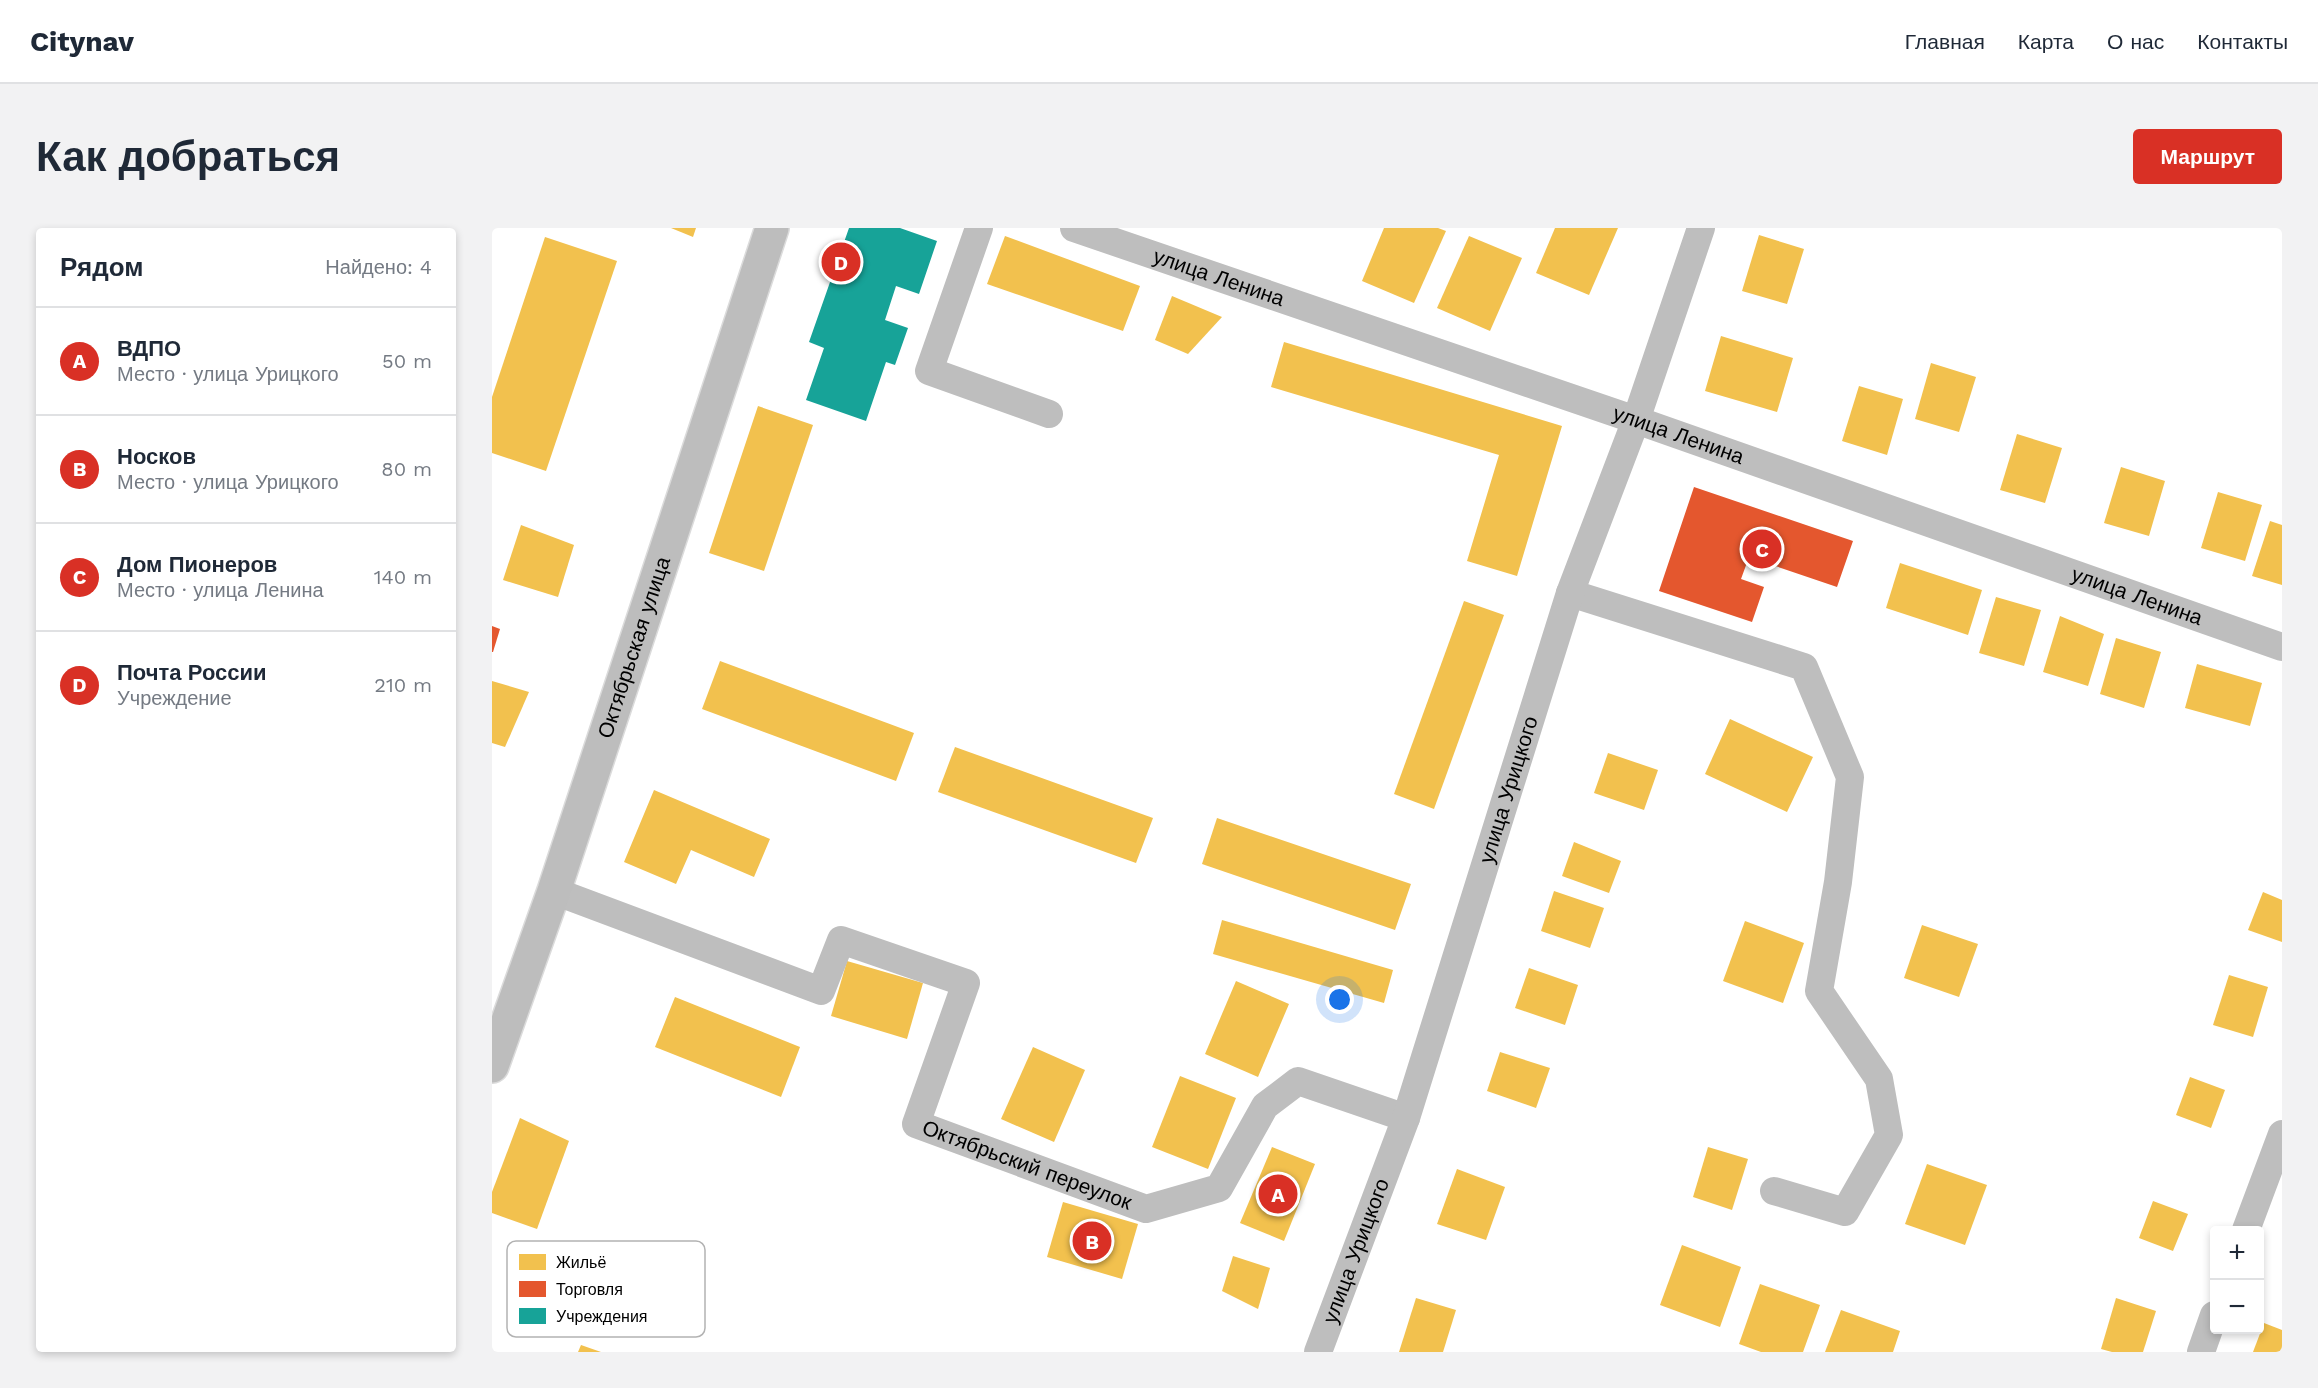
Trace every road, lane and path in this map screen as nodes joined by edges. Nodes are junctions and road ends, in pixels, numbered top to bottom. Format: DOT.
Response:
graph roads {
  1 [pos="772,228"];
  2 [pos="979,228"];
  3 [pos="1074,228"];
  4 [pos="1701,228"];
  5 [pos="1049,414"];
  6 [pos="1636,420"];
  7 [pos="1570,593"];
  8 [pos="2282,646"];
  9 [pos="554,891"];
  10 [pos="492,1066"];
  11 [pos="1406,1118"];
  12 [pos="2282,1134"];
  13 [pos="1774,1191"];
  14 [pos="2248,1226"];
  15 [pos="2210,1326"];
  16 [pos="1318,1352"];
  17 [pos="2201,1352"];
  1 -- 9 [label="main road, Октябрьская улица"];
  2 -- 5 [label="street"];
  3 -- 6 [label="street, улица Ленина"];
  4 -- 6 [label="street, улица Урицкого"];
  6 -- 7 [label="street, улица Урицкого"];
  6 -- 8 [label="street, улица Ленина"];
  7 -- 11 [label="street, улица Урицкого"];
  7 -- 13 [label="street"];
  9 -- 10 [label="main road, Октябрьская улица"];
  9 -- 11 [label="street, Октябрьский переулок"];
  11 -- 16 [label="street, улица Урицкого"];
  12 -- 14 [label="street"];
  15 -- 17 [label="street"];
}
